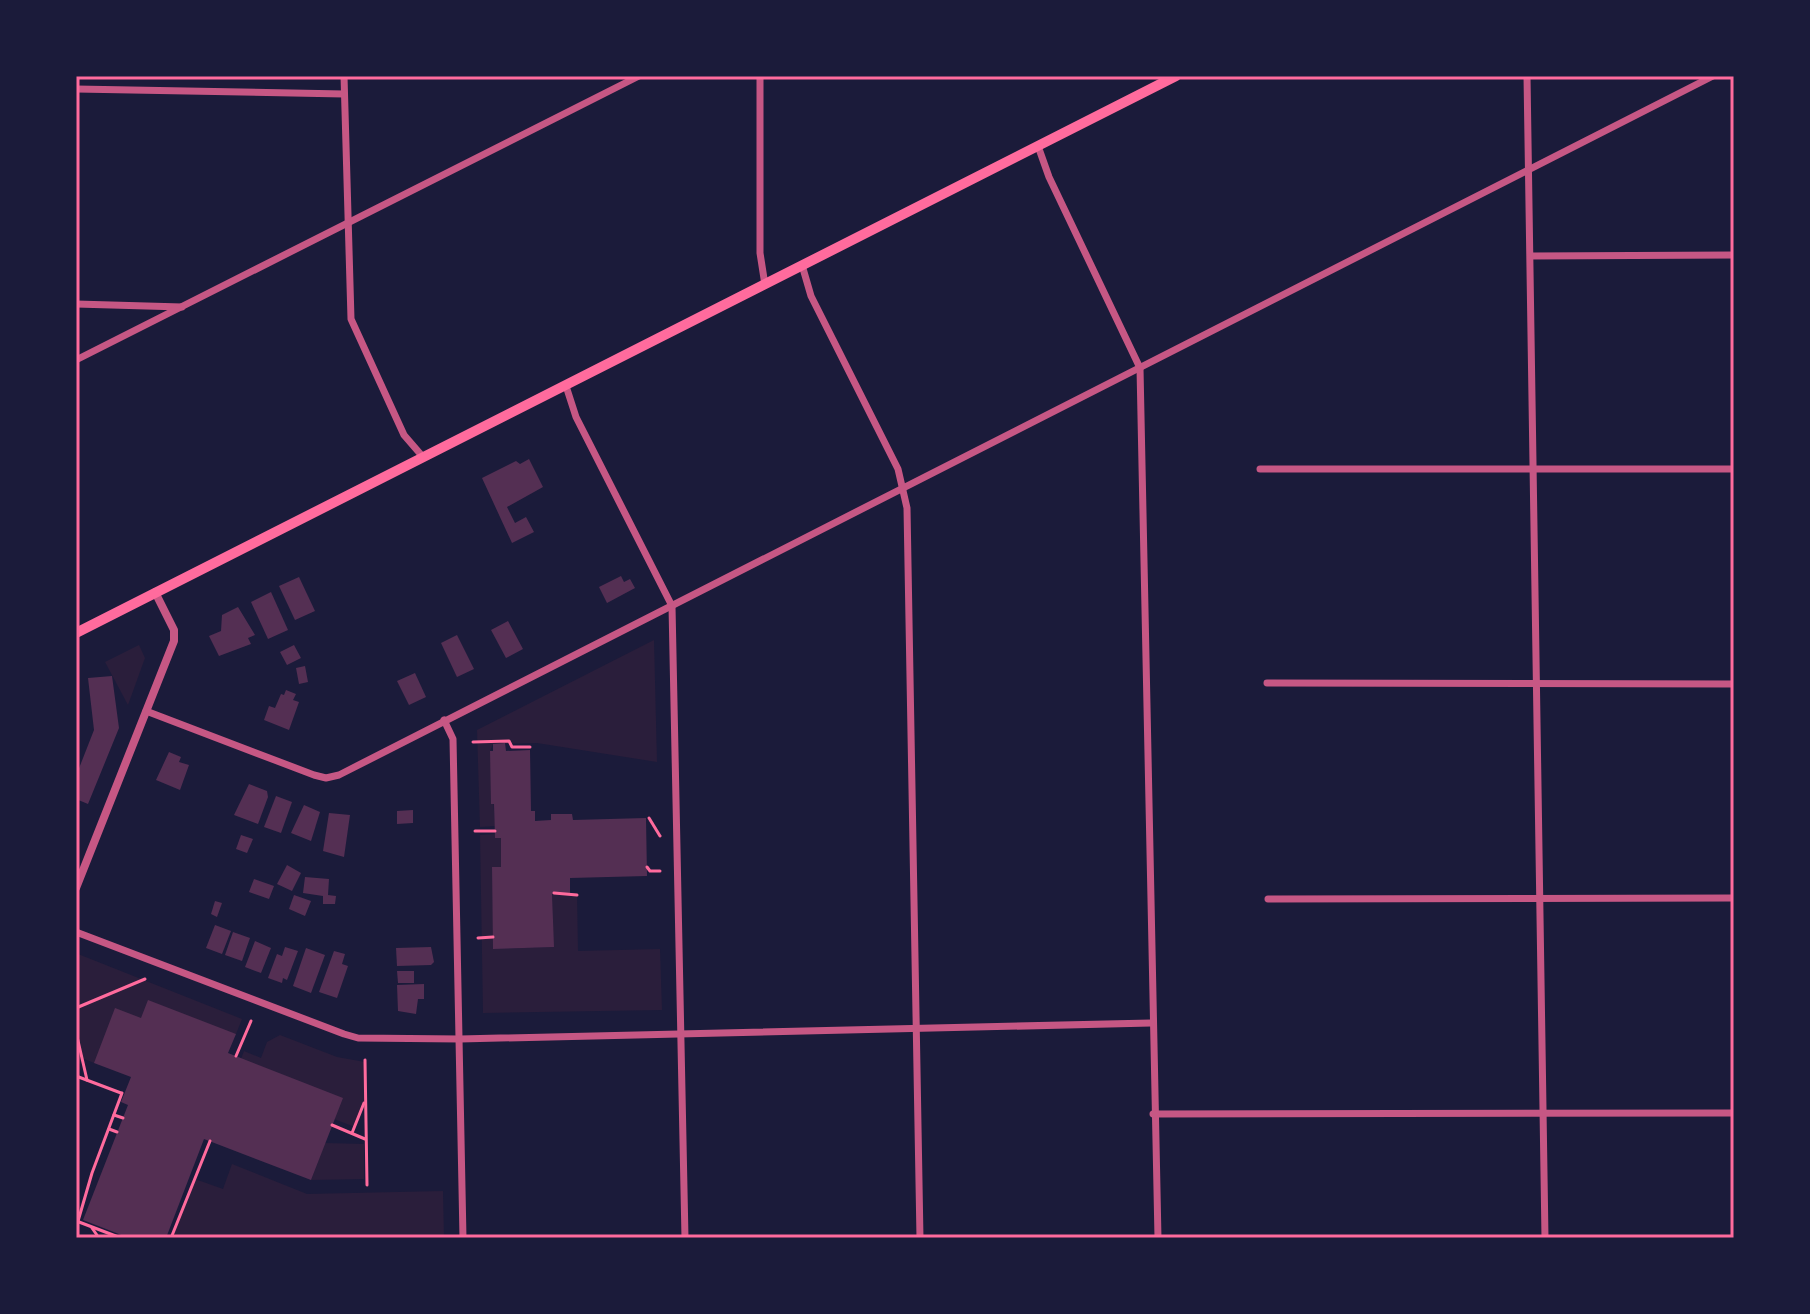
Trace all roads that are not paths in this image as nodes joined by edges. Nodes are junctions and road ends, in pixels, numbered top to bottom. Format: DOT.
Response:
graph roads {
  1 [pos="344,76"];
  2 [pos="639,76"];
  3 [pos="760,76"];
  4 [pos="1176,76"];
  5 [pos="1527,76"];
  6 [pos="1713,76"];
  7 [pos="76,89"];
  8 [pos="344,94"];
  9 [pos="1038,146"];
  10 [pos="1530,169"];
  11 [pos="346,224"];
  12 [pos="1734,255"];
  13 [pos="1531,256"];
  14 [pos="802,265"];
  15 [pos="765,285"];
  16 [pos="76,304"];
  17 [pos="183,307"];
  18 [pos="76,360"];
  19 [pos="1140,368"];
  20 [pos="566,386"];
  21 [pos="423,457"];
  22 [pos="1260,469"];
  23 [pos="1734,469"];
  24 [pos="1534,470"];
  25 [pos="904,487"];
  26 [pos="155,592"];
  27 [pos="672,606"];
  28 [pos="76,633"];
  29 [pos="1267,683"];
  30 [pos="1734,684"];
  31 [pos="1538,685"];
  32 [pos="146,711"];
  33 [pos="444,720"];
  34 [pos="77,885"];
  35 [pos="1734,898"];
  36 [pos="1268,899"];
  37 [pos="1541,899"];
  38 [pos="76,932"];
  39 [pos="1151,1023"];
  40 [pos="917,1028"];
  41 [pos="681,1033"];
  42 [pos="460,1039"];
  43 [pos="1543,1113"];
  44 [pos="1734,1113"];
  45 [pos="1153,1114"];
  46 [pos="463,1238"];
  47 [pos="685,1238"];
  48 [pos="920,1238"];
  49 [pos="1158,1238"];
  50 [pos="1545,1238"];
  1 -- 8 [label="street"];
  2 -- 11 [label="street"];
  3 -- 15 [label="street"];
  4 -- 9 [label="main road"];
  5 -- 10 [label="street"];
  6 -- 10 [label="street"];
  7 -- 8 [label="street"];
  8 -- 11 [label="street"];
  9 -- 14 [label="main road"];
  9 -- 19 [label="street"];
  10 -- 13 [label="street"];
  10 -- 19 [label="street"];
  11 -- 17 [label="street"];
  11 -- 21 [label="street"];
  12 -- 13 [label="street"];
  13 -- 24 [label="street"];
  14 -- 15 [label="main road"];
  14 -- 25 [label="street"];
  15 -- 20 [label="main road"];
  16 -- 17 [label="street"];
  17 -- 18 [label="street"];
  19 -- 25 [label="street"];
  19 -- 39 [label="street"];
  20 -- 21 [label="main road"];
  20 -- 27 [label="street"];
  21 -- 26 [label="main road"];
  22 -- 24 [label="street"];
  23 -- 24 [label="street"];
  24 -- 31 [label="street"];
  25 -- 27 [label="street"];
  25 -- 40 [label="street"];
  26 -- 28 [label="main road"];
  26 -- 32 [label="street"];
  27 -- 33 [label="street"];
  27 -- 41 [label="street"];
  29 -- 31 [label="street"];
  30 -- 31 [label="street"];
  31 -- 37 [label="street"];
  32 -- 33 [label="street"];
  32 -- 34 [label="street"];
  33 -- 42 [label="street"];
  35 -- 37 [label="street"];
  36 -- 37 [label="street"];
  37 -- 43 [label="street"];
  38 -- 42 [label="street"];
  39 -- 40 [label="street"];
  39 -- 45 [label="street"];
  40 -- 41 [label="street"];
  40 -- 48 [label="street"];
  41 -- 42 [label="street"];
  41 -- 47 [label="street"];
  42 -- 46 [label="street"];
  43 -- 44 [label="street"];
  43 -- 45 [label="street"];
  43 -- 50 [label="street"];
  45 -- 49 [label="street"];
}
